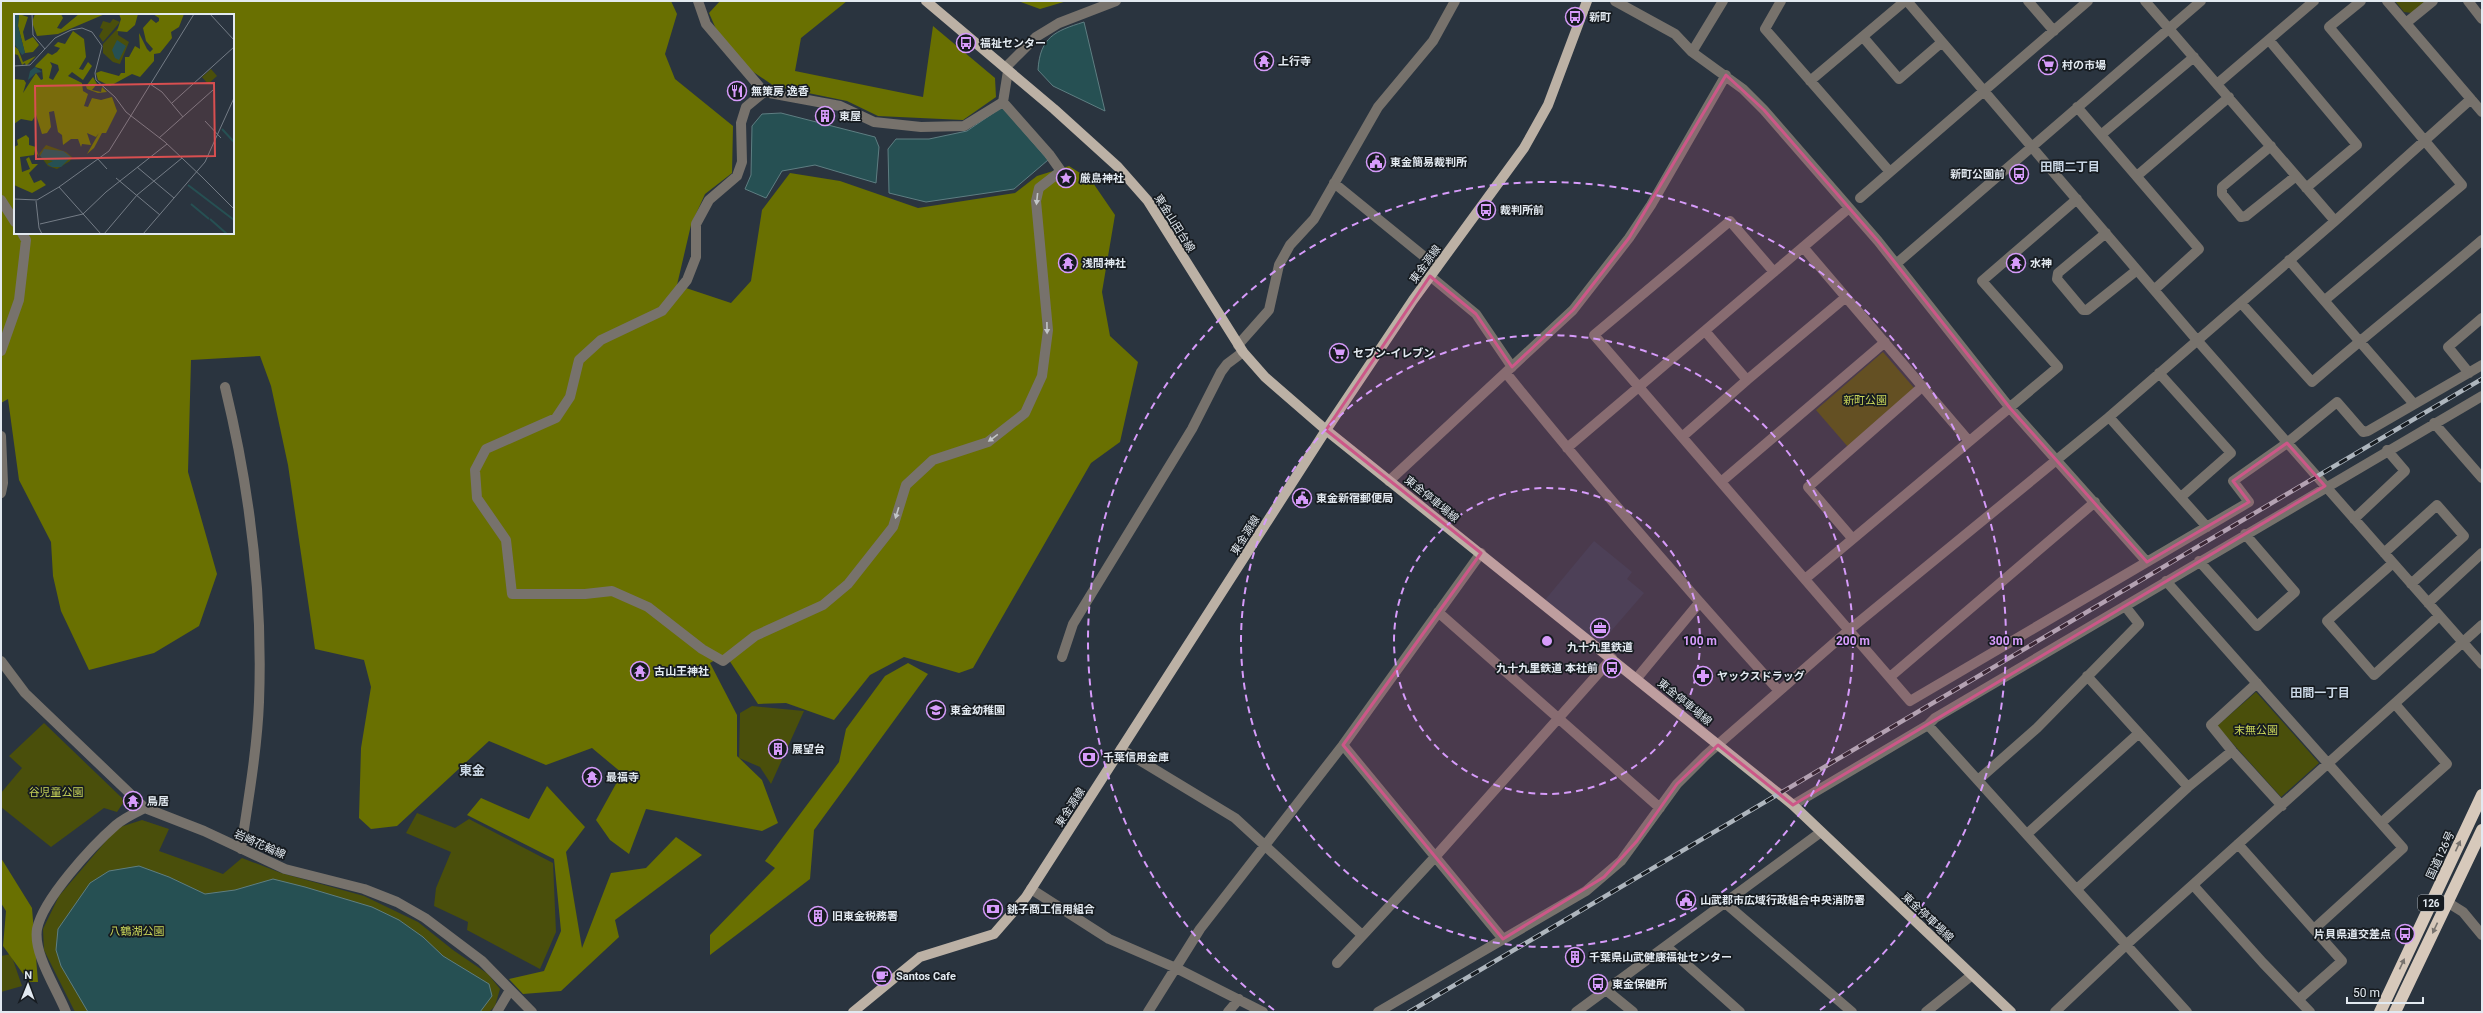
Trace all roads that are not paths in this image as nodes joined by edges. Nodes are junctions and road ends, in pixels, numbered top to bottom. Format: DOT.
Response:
graph roads {
  1 [pos="698,1"];
  2 [pos="926,1"];
  3 [pos="1116,1"];
  4 [pos="1455,1"];
  5 [pos="1587,1"];
  6 [pos="1616,1"];
  7 [pos="1723,1"];
  8 [pos="1781,1"];
  9 [pos="1906,1"];
  10 [pos="2028,1"];
  11 [pos="2088,1"];
  12 [pos="2145,1"];
  13 [pos="2201,1"];
  14 [pos="2314,1"];
  15 [pos="2361,1"];
  16 [pos="2387,1"];
  17 [pos="2433,1"];
  18 [pos="2468,1"];
  19 [pos="2482,19"];
  20 [pos="2406,24"];
  21 [pos="2169,28"];
  22 [pos="2054,31"];
  23 [pos="1863,37"];
  24 [pos="2269,40"];
  25 [pos="1942,42"];
  26 [pos="1692,52"];
  27 [pos="2194,57"];
  28 [pos="1006,69"];
  29 [pos="1726,75"];
  30 [pos="1810,81"];
  31 [pos="2217,84"];
  32 [pos="1985,91"];
  33 [pos="764,92"];
  34 [pos="2229,97"];
  35 [pos="2471,99"];
  36 [pos="1002,102"];
  37 [pos="2077,107"];
  38 [pos="2482,112"];
  39 [pos="2102,134"];
  40 [pos="2424,142"];
  41 [pos="2032,146"];
  42 [pos="2271,146"];
  43 [pos="1890,172"];
  44 [pos="2138,175"];
  45 [pos="2296,176"];
  46 [pos="1334,184"];
  47 [pos="2306,188"];
  48 [pos="1860,198"];
  49 [pos="2077,199"];
  50 [pos="1,200"];
  51 [pos="1849,208"];
  52 [pos="14,220"];
  53 [pos="2335,221"];
  54 [pos="2106,233"];
  55 [pos="23,234"];
  56 [pos="2482,240"];
  57 [pos="1803,248"];
  58 [pos="2289,260"];
  59 [pos="1896,264"];
  60 [pos="1437,267"];
  61 [pos="2138,270"];
  62 [pos="1774,272"];
  63 [pos="1430,276"];
  64 [pos="2154,290"];
  65 [pos="1846,297"];
  66 [pos="2325,300"];
  67 [pos="2241,303"];
  68 [pos="2482,318"];
  69 [pos="1705,331"];
  70 [pos="2196,340"];
  71 [pos="2360,340"];
  72 [pos="1885,342"];
  73 [pos="1241,349"];
  74 [pos="1,351"];
  75 [pos="2482,365"];
  76 [pos="1509,370"];
  77 [pos="2160,373"];
  78 [pos="2469,373"];
  79 [pos="1747,380"];
  80 [pos="1923,386"];
  81 [pos="225,387"];
  82 [pos="1639,387"];
  83 [pos="2482,396"];
  84 [pos="2414,404"];
  85 [pos="2010,408"];
  86 [pos="2109,417"];
  87 [pos="2434,423"];
  88 [pos="1326,430"];
  89 [pos="1,436"];
  90 [pos="1682,437"];
  91 [pos="1968,440"];
  92 [pos="2287,443"];
  93 [pos="1567,448"];
  94 [pos="2387,450"];
  95 [pos="2056,460"];
  96 [pos="2482,478"];
  97 [pos="1389,481"];
  98 [pos="1721,482"];
  99 [pos="2325,486"];
  100 [pos="1,493"];
  101 [pos="2181,497"];
  102 [pos="2095,502"];
  103 [pos="2354,519"];
  104 [pos="2207,527"];
  105 [pos="2245,534"];
  106 [pos="1852,538"];
  107 [pos="1481,553"];
  108 [pos="2384,553"];
  109 [pos="2482,553"];
  110 [pos="2199,561"];
  111 [pos="2147,562"];
  112 [pos="2393,563"];
  113 [pos="1805,579"];
  114 [pos="2166,582"];
  115 [pos="2411,584"];
  116 [pos="1699,603"];
  117 [pos="2428,603"];
  118 [pos="2125,606"];
  119 [pos="1438,612"];
  120 [pos="2439,616"];
  121 [pos="2482,625"];
  122 [pos="1849,630"];
  123 [pos="2463,643"];
  124 [pos="1062,657"];
  125 [pos="1612,658"];
  126 [pos="1,661"];
  127 [pos="2482,664"];
  128 [pos="2087,676"];
  129 [pos="1890,677"];
  130 [pos="1637,678"];
  131 [pos="2257,683"];
  132 [pos="1779,691"];
  133 [pos="2395,704"];
  134 [pos="1557,717"];
  135 [pos="1928,725"];
  136 [pos="2139,734"];
  137 [pos="1343,744"];
  138 [pos="1718,745"];
  139 [pos="1121,749"];
  140 [pos="2232,751"];
  141 [pos="2329,763"];
  142 [pos="1978,780"];
  143 [pos="2188,787"];
  144 [pos="2482,795"];
  145 [pos="1793,806"];
  146 [pos="2282,806"];
  147 [pos="145,808"];
  148 [pos="1660,808"];
  149 [pos="2381,823"];
  150 [pos="2482,830"];
  151 [pos="1821,832"];
  152 [pos="2027,834"];
  153 [pos="1266,844"];
  154 [pos="2238,844"];
  155 [pos="241,849"];
  156 [pos="1435,857"];
  157 [pos="2193,884"];
  158 [pos="1032,889"];
  159 [pos="2077,889"];
  160 [pos="1724,902"];
  161 [pos="2447,902"];
  162 [pos="2314,929"];
  163 [pos="2482,934"];
  164 [pos="1362,935"];
  165 [pos="1503,939"];
  166 [pos="2126,944"];
  167 [pos="1666,946"];
  168 [pos="1337,963"];
  169 [pos="1176,968"];
  170 [pos="1972,975"];
  171 [pos="510,990"];
  172 [pos="1606,990"];
  173 [pos="1239,999"];
  174 [pos="2299,999"];
  175 [pos="66,1012"];
  176 [pos="497,1012"];
  177 [pos="532,1012"];
  178 [pos="854,1012"];
  179 [pos="1148,1012"];
  180 [pos="1228,1012"];
  181 [pos="1263,1012"];
  182 [pos="1378,1012"];
  183 [pos="1576,1012"];
  184 [pos="1633,1012"];
  185 [pos="1740,1012"];
  186 [pos="1852,1012"];
  187 [pos="1926,1012"];
  188 [pos="2011,1012"];
  189 [pos="2055,1012"];
  190 [pos="2187,1012"];
  191 [pos="2310,1012"];
  192 [pos="2380,1012"];
  193 [pos="2395,1012"];
  1 -- 33 [label="street"];
  2 -- 28 [label="main road, 東金山田台線"];
  3 -- 28 [label="street"];
  4 -- 46 [label="street"];
  5 -- 60 [label="main road, 東金源線"];
  6 -- 26 [label="street"];
  7 -- 26 [label="street"];
  8 -- 30 [label="street"];
  9 -- 23 [label="street"];
  9 -- 25 [label="street"];
  10 -- 22 [label="street"];
  11 -- 22 [label="street"];
  12 -- 21 [label="street"];
  13 -- 21 [label="street"];
  14 -- 24 [label="street"];
  15 -- 40 [label="street"];
  16 -- 20 [label="street"];
  17 -- 20 [label="street"];
  18 -- 19 [label="street"];
  20 -- 35 [label="street"];
  21 -- 27 [label="street"];
  21 -- 37 [label="street"];
  22 -- 32 [label="street"];
  23 -- 25 [label="street"];
  23 -- 30 [label="street"];
  24 -- 31 [label="street"];
  24 -- 47 [label="street"];
  25 -- 32 [label="street"];
  26 -- 29 [label="street"];
  27 -- 31 [label="street"];
  27 -- 39 [label="street"];
  28 -- 36 [label="street"];
  28 -- 73 [label="main road, 東金山田台線"];
  29 -- 51 [label="street"];
  29 -- 76 [label="street"];
  30 -- 43 [label="street"];
  31 -- 34 [label="street"];
  32 -- 41 [label="street"];
  32 -- 43 [label="street"];
  33 -- 36 [label="street"];
  36 -- 33 [label="street, one-way"];
  34 -- 42 [label="street"];
  34 -- 44 [label="street"];
  35 -- 38 [label="street"];
  35 -- 40 [label="street"];
  37 -- 39 [label="street"];
  37 -- 41 [label="street"];
  39 -- 44 [label="street"];
  40 -- 53 [label="street"];
  40 -- 66 [label="street"];
  41 -- 49 [label="street"];
  41 -- 59 [label="street"];
  42 -- 45 [label="street"];
  42 -- 45 [label="street"];
  43 -- 48 [label="street"];
  44 -- 64 [label="street"];
  45 -- 47 [label="street"];
  46 -- 60 [label="street"];
  46 -- 73 [label="street"];
  47 -- 53 [label="street"];
  49 -- 54 [label="street"];
  49 -- 85 [label="street"];
  50 -- 52 [label="street"];
  51 -- 57 [label="street"];
  51 -- 59 [label="street"];
  53 -- 58 [label="street"];
  54 -- 61 [label="street"];
  54 -- 61 [label="street"];
  55 -- 74 [label="street"];
  56 -- 71 [label="street"];
  57 -- 62 [label="street"];
  57 -- 65 [label="street"];
  58 -- 66 [label="street"];
  58 -- 67 [label="street"];
  59 -- 85 [label="street"];
  60 -- 63 [label="main road, 東金源線"];
  61 -- 64 [label="street"];
  62 -- 69 [label="street"];
  62 -- 82 [label="street"];
  63 -- 76 [label="street"];
  63 -- 88 [label="main road, 東金源線"];
  64 -- 70 [label="street"];
  65 -- 72 [label="street"];
  65 -- 79 [label="street"];
  66 -- 71 [label="street"];
  67 -- 70 [label="street"];
  67 -- 71 [label="street"];
  68 -- 78 [label="street"];
  69 -- 79 [label="street"];
  69 -- 82 [label="street"];
  70 -- 77 [label="street"];
  70 -- 92 [label="street"];
  71 -- 84 [label="street"];
  72 -- 80 [label="street"];
  72 -- 98 [label="street"];
  73 -- 88 [label="main road, 東金山田台線"];
  73 -- 124 [label="street"];
  75 -- 78 [label="street"];
  76 -- 93 [label="street"];
  76 -- 97 [label="street"];
  77 -- 86 [label="street"];
  77 -- 101 [label="street"];
  78 -- 84 [label="street"];
  79 -- 90 [label="street"];
  80 -- 91 [label="street"];
  80 -- 106 [label="street"];
  81 -- 155 [label="street"];
  82 -- 90 [label="street"];
  82 -- 93 [label="street"];
  83 -- 87 [label="street"];
  84 -- 92 [label="street"];
  85 -- 91 [label="street"];
  85 -- 95 [label="street"];
  86 -- 95 [label="street"];
  86 -- 101 [label="street"];
  87 -- 94 [label="street"];
  87 -- 96 [label="street"];
  88 -- 97 [label="main road, 東金停車場線"];
  88 -- 139 [label="main road, 東金源線"];
  89 -- 100 [label="street"];
  90 -- 98 [label="street"];
  91 -- 106 [label="street"];
  92 -- 99 [label="street"];
  92 -- 104 [label="street"];
  93 -- 116 [label="street"];
  94 -- 99 [label="street"];
  94 -- 103 [label="street"];
  95 -- 102 [label="street"];
  95 -- 122 [label="street"];
  97 -- 107 [label="main road, 東金停車場線"];
  98 -- 113 [label="street"];
  99 -- 103 [label="street"];
  99 -- 105 [label="street"];
  101 -- 104 [label="street"];
  102 -- 111 [label="street"];
  102 -- 129 [label="street"];
  103 -- 108 [label="street"];
  104 -- 111 [label="street"];
  105 -- 110 [label="street"];
  105 -- 110 [label="street"];
  106 -- 113 [label="street"];
  107 -- 119 [label="street"];
  107 -- 125 [label="main road, 東金停車場線"];
  108 -- 112 [label="street"];
  108 -- 115 [label="street"];
  109 -- 117 [label="street"];
  110 -- 114 [label="street"];
  111 -- 129 [label="street"];
  112 -- 115 [label="street"];
  112 -- 120 [label="street"];
  113 -- 122 [label="street"];
  114 -- 118 [label="street"];
  114 -- 131 [label="street"];
  115 -- 117 [label="street"];
  116 -- 130 [label="street"];
  116 -- 132 [label="street"];
  117 -- 120 [label="street"];
  118 -- 128 [label="street"];
  118 -- 135 [label="street"];
  119 -- 134 [label="street"];
  119 -- 137 [label="street"];
  120 -- 123 [label="street"];
  121 -- 123 [label="street"];
  122 -- 129 [label="street"];
  122 -- 132 [label="street"];
  123 -- 127 [label="street"];
  123 -- 133 [label="street"];
  125 -- 130 [label="main road, 東金停車場線"];
  125 -- 134 [label="street"];
  126 -- 147 [label="street, 岩崎花輪線"];
  128 -- 136 [label="street"];
  128 -- 142 [label="street"];
  130 -- 138 [label="main road, 東金停車場線"];
  131 -- 140 [label="street"];
  131 -- 141 [label="street"];
  132 -- 138 [label="street"];
  133 -- 141 [label="street"];
  133 -- 149 [label="street"];
  134 -- 148 [label="street"];
  134 -- 156 [label="street"];
  135 -- 142 [label="street"];
  135 -- 145 [label="street"];
  136 -- 143 [label="street"];
  136 -- 152 [label="street"];
  137 -- 153 [label="street"];
  137 -- 156 [label="street"];
  138 -- 145 [label="main road, 東金停車場線"];
  138 -- 148 [label="street"];
  139 -- 153 [label="street"];
  139 -- 158 [label="main road, 東金源線"];
  140 -- 143 [label="street"];
  140 -- 146 [label="street"];
  141 -- 146 [label="street"];
  141 -- 149 [label="street"];
  142 -- 152 [label="street"];
  143 -- 159 [label="street"];
  192 -- 144 [label="highway, 国道126号 / 126, one-way"];
  145 -- 151 [label="main road, 東金停車場線"];
  146 -- 154 [label="street"];
  147 -- 155 [label="street, 岩崎花輪線"];
  147 -- 175 [label="street"];
  148 -- 165 [label="street"];
  149 -- 162 [label="street"];
  150 -- 161 [label="highway, 126"];
  151 -- 160 [label="street"];
  151 -- 170 [label="main road, 東金停車場線"];
  152 -- 159 [label="street"];
  153 -- 164 [label="street"];
  153 -- 169 [label="street"];
  154 -- 157 [label="street"];
  154 -- 162 [label="street"];
  155 -- 171 [label="street, 岩崎花輪線"];
  156 -- 164 [label="street"];
  156 -- 165 [label="street"];
  157 -- 166 [label="street"];
  157 -- 174 [label="street"];
  158 -- 169 [label="street"];
  158 -- 178 [label="main road, 東金源線"];
  159 -- 166 [label="street"];
  160 -- 167 [label="street"];
  160 -- 186 [label="street"];
  161 -- 163 [label="street"];
  161 -- 193 [label="highway, 126, one-way"];
  162 -- 174 [label="street"];
  164 -- 168 [label="street"];
  165 -- 182 [label="street"];
  166 -- 189 [label="street"];
  166 -- 190 [label="street"];
  167 -- 172 [label="street"];
  167 -- 185 [label="street"];
  169 -- 173 [label="street"];
  169 -- 179 [label="street"];
  170 -- 187 [label="street"];
  170 -- 188 [label="main road, 東金停車場線"];
  171 -- 176 [label="street"];
  171 -- 177 [label="street, 岩崎花輪線"];
  172 -- 183 [label="street"];
  172 -- 184 [label="street"];
  173 -- 180 [label="street"];
  173 -- 181 [label="street"];
  174 -- 191 [label="street"];
}
